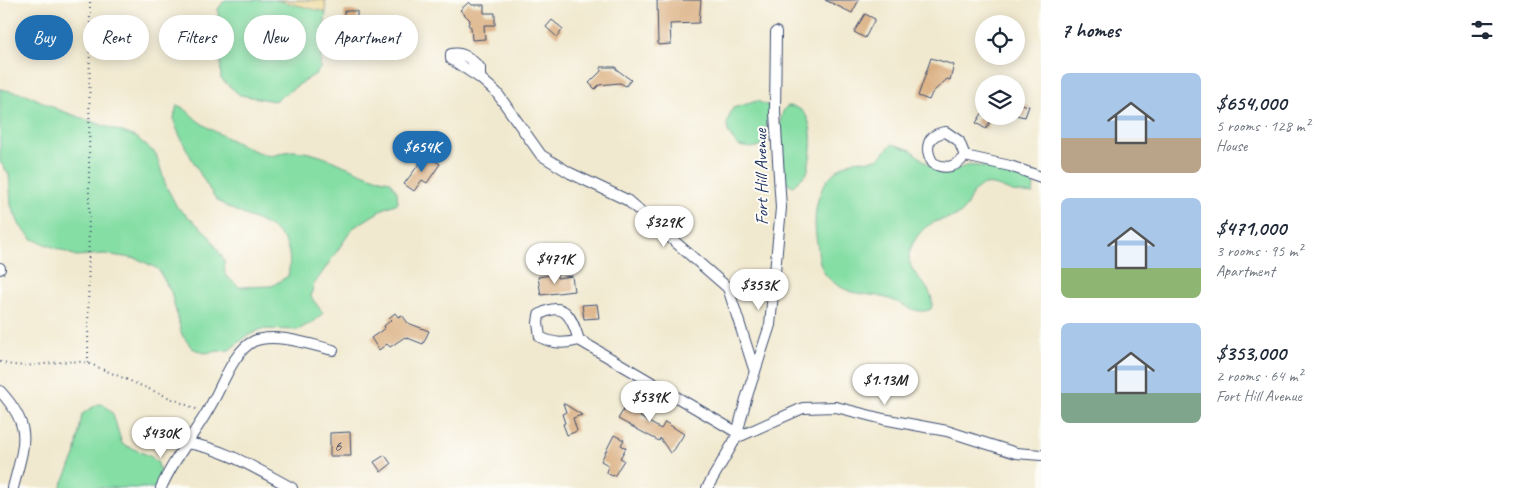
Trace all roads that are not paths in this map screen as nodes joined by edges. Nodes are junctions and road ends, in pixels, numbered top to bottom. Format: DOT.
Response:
graph roads {
  1 [pos="776,32"];
  2 [pos="480,78"];
  3 [pos="965,156"];
  4 [pos="1041,177"];
  5 [pos="579,340"];
  6 [pos="333,350"];
  7 [pos="755,372"];
  8 [pos="0,391"];
  9 [pos="737,435"];
  10 [pos="186,443"];
  11 [pos="1041,455"];
  12 [pos="13,488"];
  13 [pos="161,488"];
  14 [pos="292,488"];
  15 [pos="707,488"];
  1 -- 7 [label="street, Fort Hill Avenue"];
  2 -- 7 [label="street"];
  3 -- 4 [label="street"];
  5 -- 9 [label="street"];
  6 -- 10 [label="street"];
  7 -- 9 [label="street, Fort Hill Avenue"];
  8 -- 12 [label="street"];
  9 -- 11 [label="street"];
  9 -- 15 [label="street, Fort Hill Avenue"];
  10 -- 13 [label="street"];
  10 -- 14 [label="street"];
}
